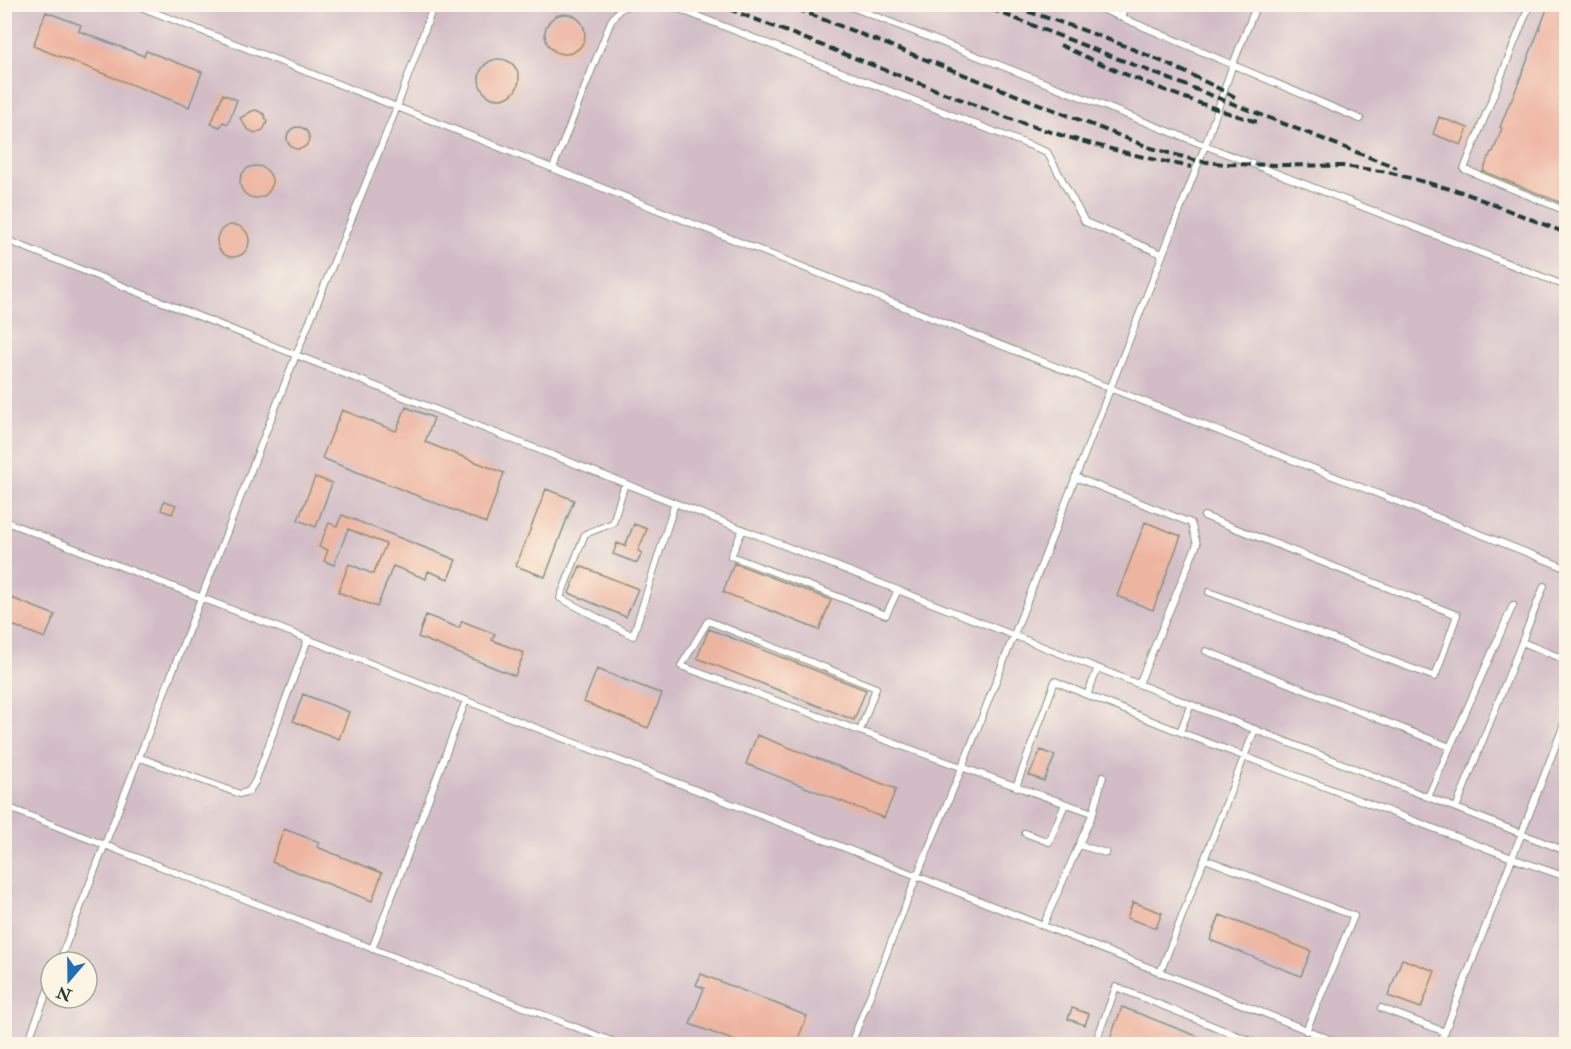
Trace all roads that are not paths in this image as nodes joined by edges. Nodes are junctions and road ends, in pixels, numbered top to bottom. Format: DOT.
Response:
graph roads {
  1 [pos="133,4"];
  2 [pos="434,4"];
  3 [pos="631,4"];
  4 [pos="666,4"];
  5 [pos="844,4"];
  6 [pos="1090,4"];
  7 [pos="1126,4"];
  8 [pos="1257,4"];
  9 [pos="1530,4"];
  10 [pos="1121,17"];
  11 [pos="1233,64"];
  12 [pos="397,107"];
  13 [pos="1360,119"];
  14 [pos="1204,146"];
  15 [pos="553,168"];
  16 [pos="1566,211"];
  17 [pos="4,239"];
  18 [pos="1162,254"];
  19 [pos="1566,286"];
  20 [pos="296,355"];
  21 [pos="1109,389"];
  22 [pos="1075,477"];
  23 [pos="625,483"];
  24 [pos="675,503"];
  25 [pos="1204,516"];
  26 [pos="4,521"];
  27 [pos="743,529"];
  28 [pos="1566,568"];
  29 [pos="1544,586"];
  30 [pos="898,590"];
  31 [pos="1209,592"];
  32 [pos="201,597"];
  33 [pos="1513,605"];
  34 [pos="1013,635"];
  35 [pos="308,639"];
  36 [pos="1522,642"];
  37 [pos="1206,651"];
  38 [pos="1566,660"];
  39 [pos="1098,668"];
  40 [pos="1139,684"];
  41 [pos="1087,695"];
  42 [pos="466,700"];
  43 [pos="1191,704"];
  44 [pos="1566,719"];
  45 [pos="1255,729"];
  46 [pos="860,731"];
  47 [pos="1180,732"];
  48 [pos="1450,747"];
  49 [pos="1244,756"];
  50 [pos="138,757"];
  51 [pos="962,768"];
  52 [pos="1103,776"];
  53 [pos="1016,787"];
  54 [pos="1428,797"];
  55 [pos="1065,804"];
  56 [pos="4,806"];
  57 [pos="1456,808"];
  58 [pos="1093,813"];
  59 [pos="1025,833"];
  60 [pos="1521,833"];
  61 [pos="104,845"];
  62 [pos="1079,845"];
  63 [pos="1566,851"];
  64 [pos="1106,853"];
  65 [pos="1512,858"];
  66 [pos="1204,859"];
  67 [pos="917,876"];
  68 [pos="1566,877"];
  69 [pos="1043,926"];
  70 [pos="372,949"];
  71 [pos="64,950"];
  72 [pos="1160,973"];
  73 [pos="1381,1008"];
  74 [pos="40,1010"];
  75 [pos="1306,1030"];
  76 [pos="1445,1032"];
  77 [pos="1326,1042"];
  78 [pos="27,1044"];
  79 [pos="619,1044"];
  80 [pos="851,1044"];
  81 [pos="1095,1044"];
  82 [pos="1258,1044"];
  83 [pos="1342,1044"];
  84 [pos="1440,1044"];
  1 -- 12 [label="lane"];
  2 -- 12 [label="lane"];
  3 -- 15 [label="lane"];
  4 -- 18 [label="lane"];
  5 -- 14 [label="lane"];
  6 -- 10 [label="lane"];
  7 -- 10 [label="lane"];
  8 -- 11 [label="lane"];
  9 -- 16 [label="lane"];
  10 -- 11 [label="lane"];
  11 -- 13 [label="lane"];
  11 -- 14 [label="lane"];
  12 -- 15 [label="lane"];
  12 -- 20 [label="lane"];
  14 -- 18 [label="lane"];
  14 -- 19 [label="lane"];
  15 -- 21 [label="lane"];
  17 -- 20 [label="lane"];
  18 -- 21 [label="lane"];
  20 -- 23 [label="lane"];
  20 -- 32 [label="lane"];
  21 -- 22 [label="lane"];
  21 -- 28 [label="lane"];
  22 -- 34 [label="lane"];
  22 -- 40 [label="lane"];
  23 -- 24 [label="lane"];
  23 -- 24 [label="lane"];
  24 -- 27 [label="lane"];
  25 -- 31 [label="lane"];
  26 -- 32 [label="lane"];
  27 -- 30 [label="lane"];
  27 -- 30 [label="lane"];
  29 -- 36 [label="lane"];
  30 -- 34 [label="lane"];
  32 -- 35 [label="lane"];
  32 -- 50 [label="lane"];
  33 -- 48 [label="lane"];
  34 -- 39 [label="lane"];
  34 -- 51 [label="lane"];
  35 -- 42 [label="lane"];
  35 -- 50 [label="lane"];
  36 -- 38 [label="lane"];
  36 -- 57 [label="lane"];
  37 -- 48 [label="lane"];
  39 -- 40 [label="lane"];
  39 -- 41 [label="lane"];
  40 -- 43 [label="lane"];
  41 -- 47 [label="lane"];
  41 -- 53 [label="lane"];
  42 -- 67 [label="lane"];
  42 -- 70 [label="lane"];
  43 -- 45 [label="lane"];
  43 -- 47 [label="lane"];
  44 -- 60 [label="lane"];
  45 -- 49 [label="lane"];
  45 -- 54 [label="lane"];
  46 -- 46 [label="lane"];
  46 -- 51 [label="lane"];
  47 -- 49 [label="lane"];
  48 -- 54 [label="lane"];
  49 -- 65 [label="lane"];
  49 -- 66 [label="lane"];
  50 -- 61 [label="lane"];
  51 -- 53 [label="lane"];
  51 -- 67 [label="lane"];
  52 -- 58 [label="lane"];
  53 -- 55 [label="lane"];
  54 -- 57 [label="lane"];
  55 -- 58 [label="lane"];
  55 -- 59 [label="lane"];
  56 -- 61 [label="lane"];
  57 -- 60 [label="lane"];
  58 -- 62 [label="lane"];
  60 -- 63 [label="lane"];
  60 -- 65 [label="lane"];
  61 -- 70 [label="lane"];
  61 -- 71 [label="lane"];
  62 -- 64 [label="lane"];
  62 -- 69 [label="lane"];
  65 -- 68 [label="lane"];
  65 -- 76 [label="lane"];
  66 -- 72 [label="lane"];
  66 -- 75 [label="lane"];
  67 -- 69 [label="lane"];
  67 -- 80 [label="lane"];
  69 -- 72 [label="lane"];
  70 -- 79 [label="lane"];
  72 -- 75 [label="lane"];
  73 -- 76 [label="lane"];
  74 -- 78 [label="lane"];
  75 -- 77 [label="lane"];
  76 -- 84 [label="lane"];
  77 -- 83 [label="lane"];
  81 -- 82 [label="lane"];
}
